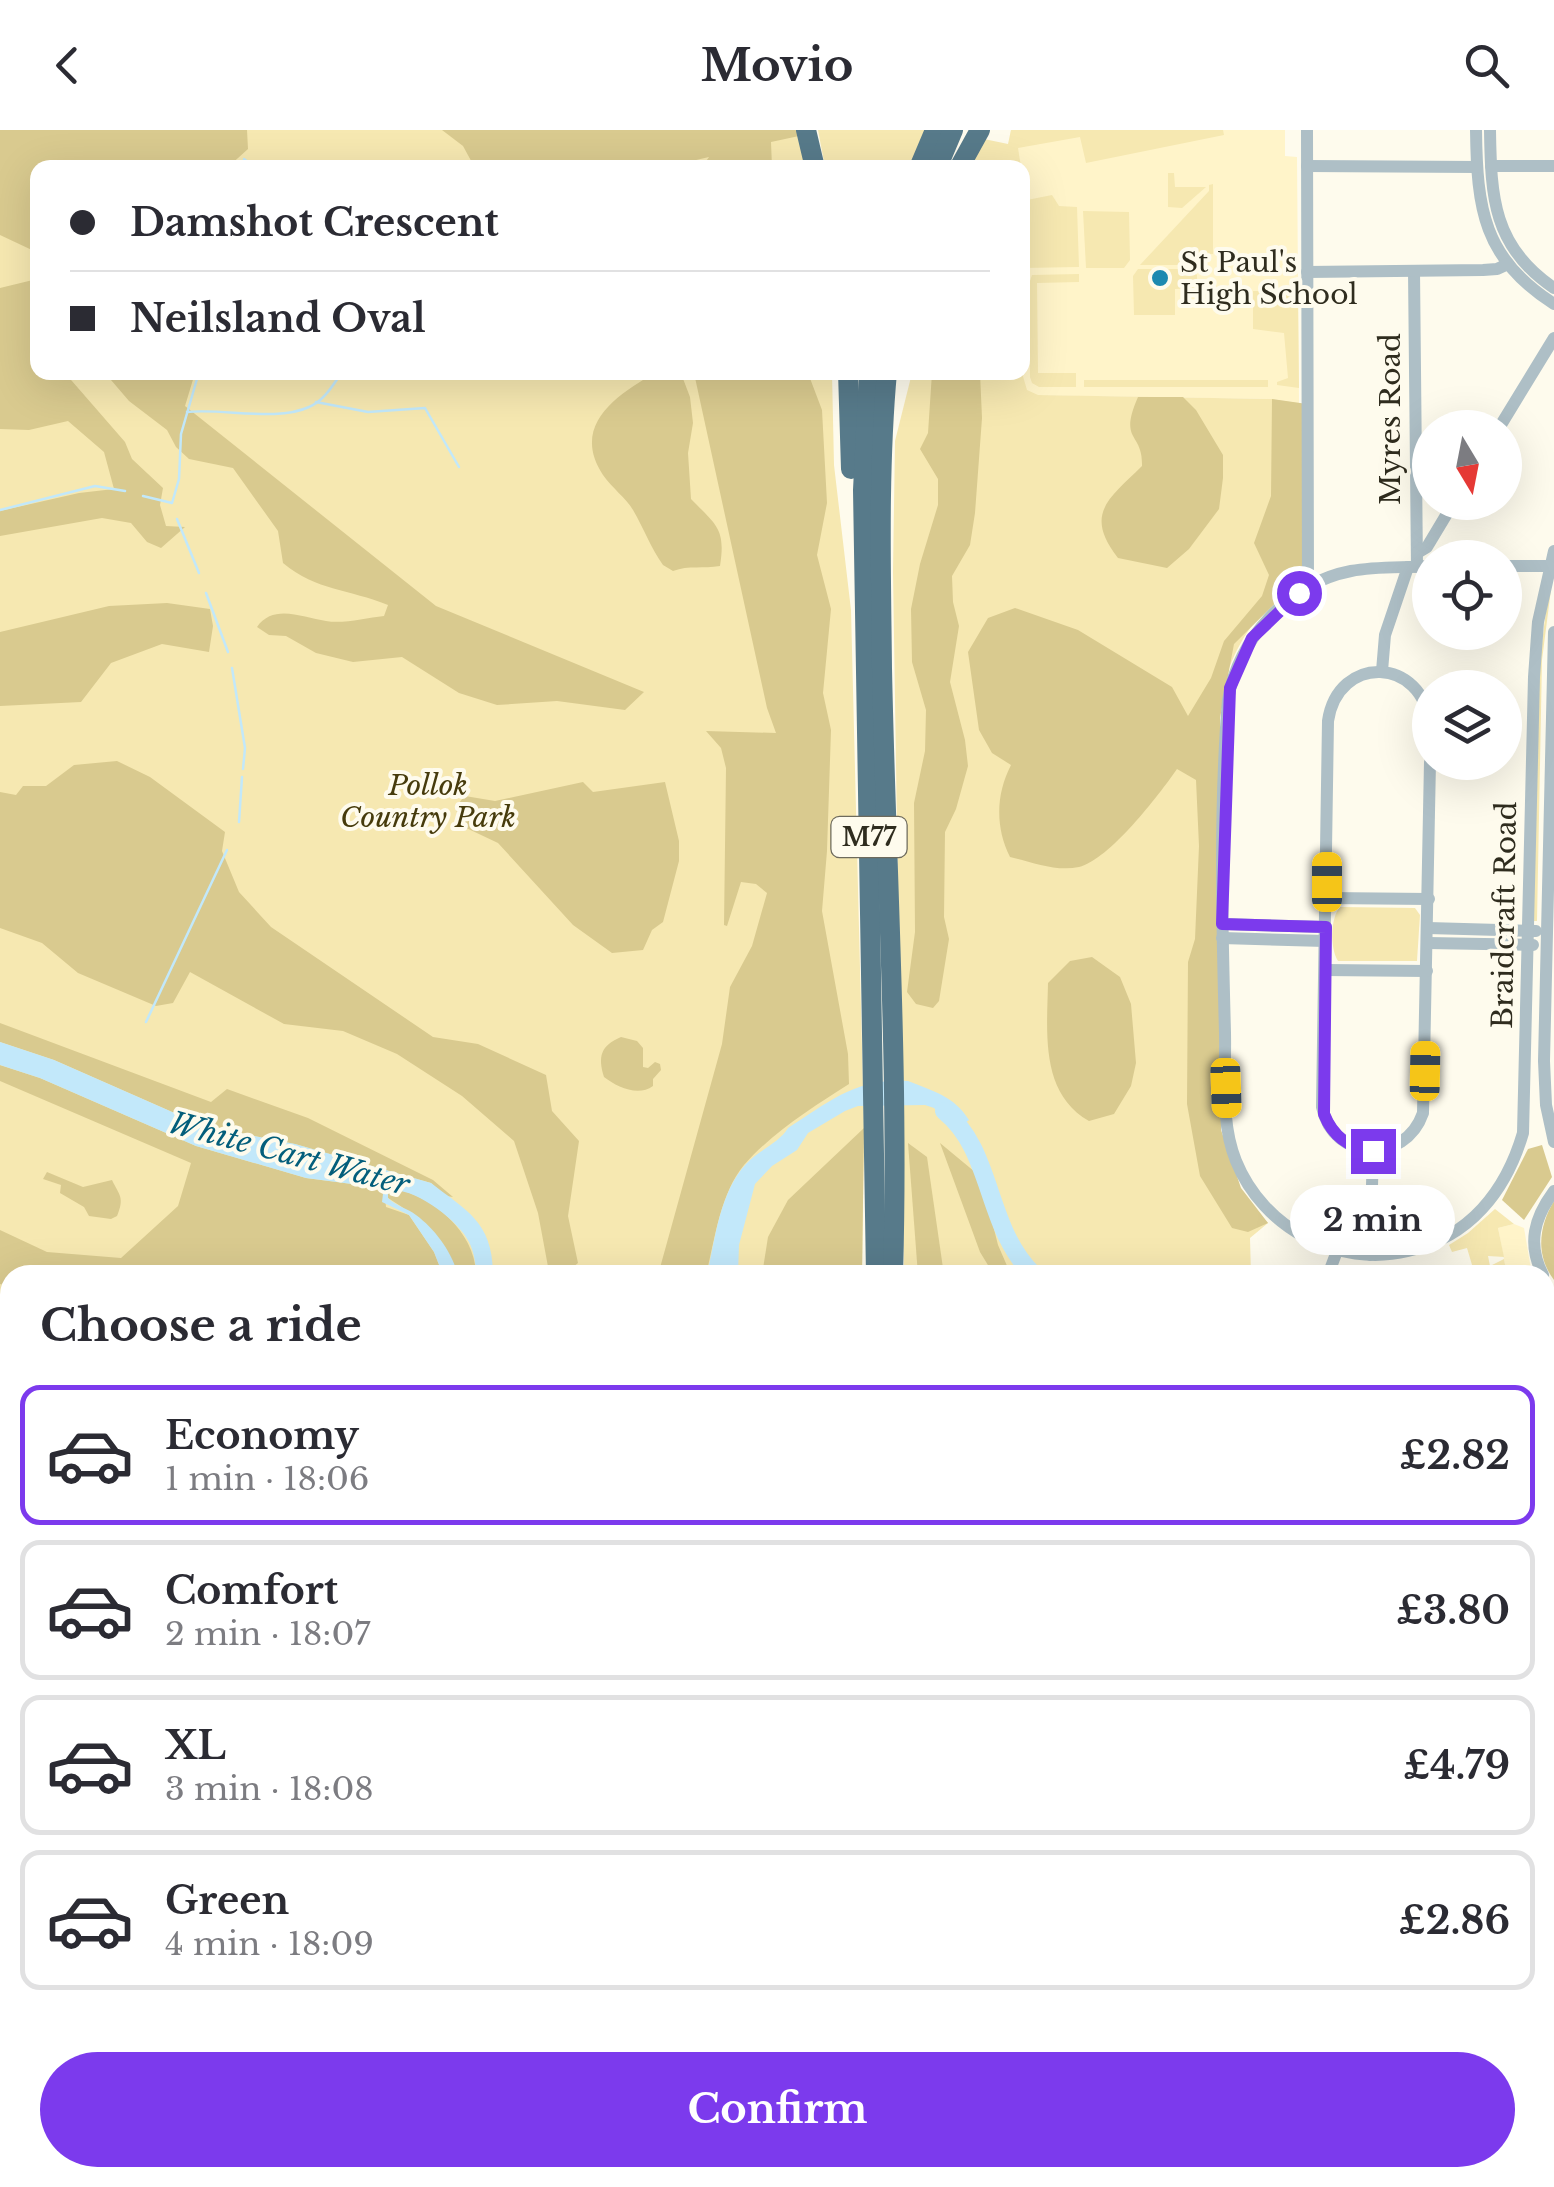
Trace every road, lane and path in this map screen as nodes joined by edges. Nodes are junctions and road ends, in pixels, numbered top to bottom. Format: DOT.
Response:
graph roads {
  1 [pos="806,130"];
  2 [pos="935,130"];
  3 [pos="953,130"];
  4 [pos="980,130"];
  5 [pos="1307,130"];
  6 [pos="1476,130"];
  7 [pos="1490,130"];
  8 [pos="813,160"];
  9 [pos="923,160"];
  10 [pos="940,160"];
  11 [pos="963,160"];
  12 [pos="1307,166"];
  13 [pos="1484,166"];
  14 [pos="1554,166"];
  15 [pos="1500,220"];
  16 [pos="1485,224"];
  17 [pos="1508,264"];
  18 [pos="1414,271"];
  19 [pos="1307,272"];
  20 [pos="1554,288"];
  21 [pos="1554,304"];
  22 [pos="1554,338"];
  23 [pos="848,380"];
  24 [pos="868,380"];
  25 [pos="888,380"];
  26 [pos="1511,410"];
  27 [pos="1418,540"];
  28 [pos="1554,550"];
  29 [pos="1412,564"];
  30 [pos="1522,566"];
  31 [pos="1548,566"];
  32 [pos="1412,576"];
  33 [pos="1308,587"];
  34 [pos="865,621"];
  35 [pos="1554,632"];
  36 [pos="1382,671"];
  37 [pos="1412,685"];
  38 [pos="1430,780"];
  39 [pos="1327,898"];
  40 [pos="1429,899"];
  41 [pos="1222,931"];
  42 [pos="1326,934"];
  43 [pos="1428,936"];
  44 [pos="1528,938"];
  45 [pos="1546,938"];
  46 [pos="1325,970"];
  47 [pos="1427,971"];
  48 [pos="882,1053"];
  49 [pos="1553,1138"];
  50 [pos="884,1140"];
  51 [pos="1373,1151"];
  52 [pos="1554,1191"];
  53 [pos="1337,1251"];
  54 [pos="1370,1255"];
  55 [pos="877,1265"];
  56 [pos="891,1265"];
  57 [pos="1332,1265"];
  58 [pos="1540,1265"];
  1 -- 8 [label="highway"];
  2 -- 9 [label="highway"];
  3 -- 10 [label="highway"];
  4 -- 11 [label="highway"];
  5 -- 12 [label="street"];
  6 -- 13 [label="street"];
  7 -- 13 [label="street"];
  12 -- 13 [label="street"];
  12 -- 19 [label="street"];
  13 -- 14 [label="street"];
  13 -- 15 [label="street"];
  13 -- 16 [label="street"];
  15 -- 16 [label="street"];
  15 -- 20 [label="street"];
  16 -- 17 [label="street"];
  17 -- 18 [label="street"];
  17 -- 21 [label="street"];
  18 -- 19 [label="street"];
  18 -- 27 [label="street, Myres Road"];
  19 -- 33 [label="street"];
  22 -- 26 [label="street"];
  23 -- 34 [label="highway"];
  24 -- 34 [label="highway, M77"];
  25 -- 48 [label="highway, M77"];
  28 -- 31 [label="street, Braidcraft Road"];
  29 -- 33 [label="street"];
  30 -- 31 [label="street"];
  31 -- 44 [label="street, Braidcraft Road"];
  32 -- 36 [label="street"];
  33 -- 41 [label="street, Braidcraft Road"];
  34 -- 48 [label="highway, M77"];
  35 -- 45 [label="street, Braidcraft Road"];
  36 -- 37 [label="street"];
  36 -- 39 [label="street"];
  38 -- 40 [label="street"];
  39 -- 40 [label="street"];
  39 -- 42 [label="street"];
  40 -- 43 [label="street"];
  41 -- 42 [label="street"];
  41 -- 53 [label="street, Braidcraft Road"];
  42 -- 46 [label="street"];
  43 -- 44 [label="street"];
  43 -- 47 [label="street"];
  44 -- 45 [label="street"];
  44 -- 54 [label="street, Braidcraft Road"];
  45 -- 49 [label="street, Braidcraft Road"];
  46 -- 47 [label="street"];
  46 -- 51 [label="street"];
  47 -- 51 [label="street"];
  48 -- 50 [label="highway, M77"];
  50 -- 55 [label="highway, M77"];
  50 -- 56 [label="highway, M77"];
  51 -- 54 [label="street"];
  52 -- 58 [label="street"];
  53 -- 54 [label="street, Braidcraft Road"];
  53 -- 57 [label="street"];
}
